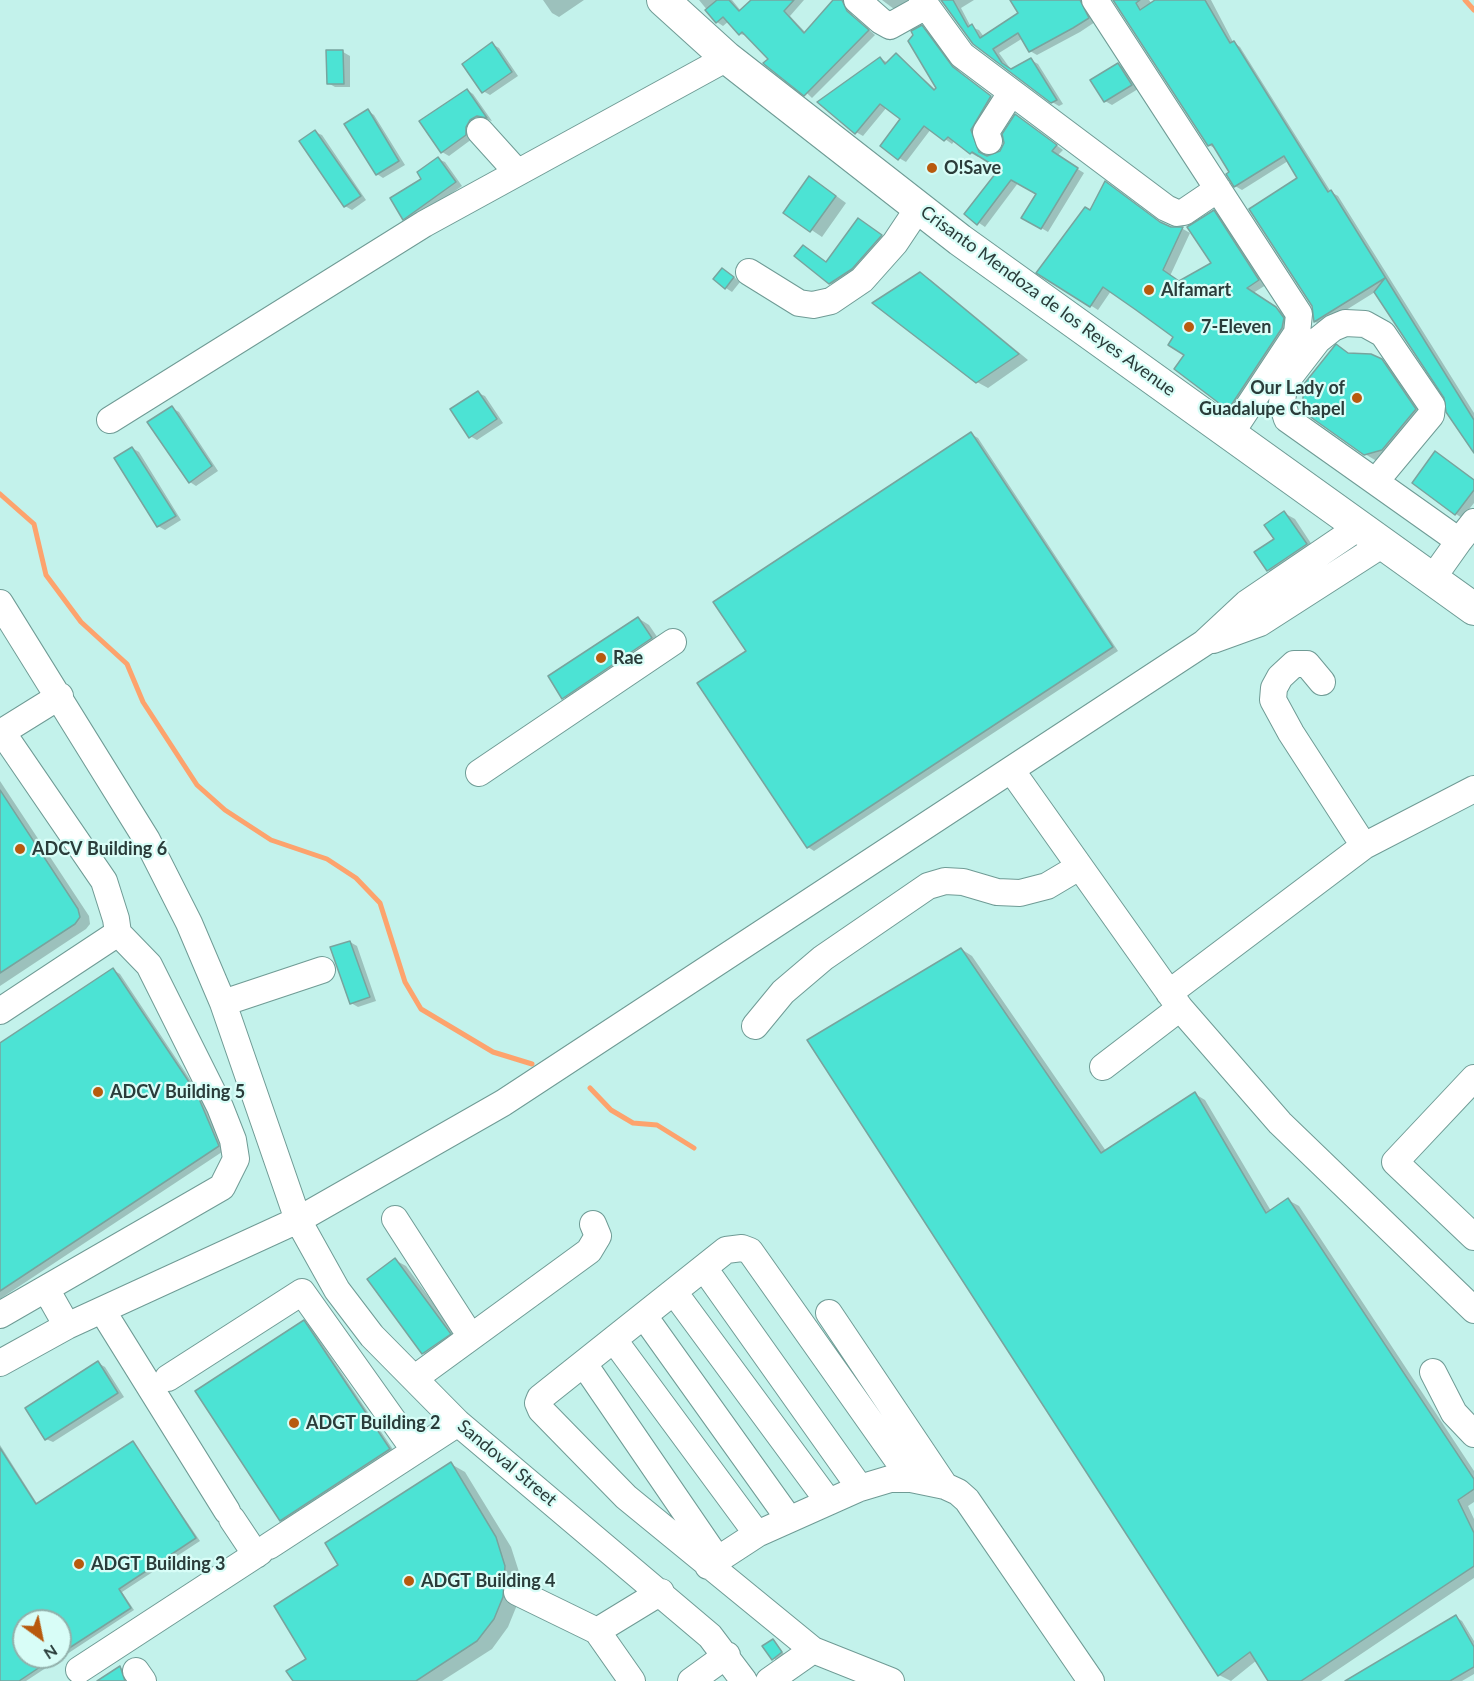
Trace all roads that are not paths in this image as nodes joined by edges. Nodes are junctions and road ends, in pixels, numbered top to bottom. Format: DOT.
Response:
graph roads {
  1 [pos="663,0"];
  2 [pos="857,0"];
  3 [pos="1095,0"];
  4 [pos="924,3"];
  5 [pos="728,58"];
  6 [pos="1011,93"];
  7 [pos="480,131"];
  8 [pos="989,141"];
  9 [pos="518,172"];
  10 [pos="1218,189"];
  11 [pos="919,207"];
  12 [pos="749,272"];
  13 [pos="110,420"];
  14 [pos="1231,433"];
  15 [pos="1376,481"];
  16 [pos="1467,531"];
  17 [pos="1371,535"];
  18 [pos="1432,579"];
  19 [pos="0,603"];
  20 [pos="1474,609"];
  21 [pos="673,642"];
  22 [pos="1322,682"];
  23 [pos="60,696"];
  24 [pos="1,731"];
  25 [pos="1012,771"];
  26 [pos="479,773"];
  27 [pos="1474,789"];
  28 [pos="1364,846"];
  29 [pos="1079,867"];
  30 [pos="118,933"];
  31 [pos="322,970"];
  32 [pos="1175,1000"];
  33 [pos="224,1004"];
  34 [pos="0,1011"];
  35 [pos="754,1026"];
  36 [pos="1103,1067"];
  37 [pos="1474,1078"];
  38 [pos="395,1219"];
  39 [pos="298,1220"];
  40 [pos="593,1224"];
  41 [pos="1474,1237"];
  42 [pos="704,1268"];
  43 [pos="46,1289"];
  44 [pos="674,1292"];
  45 [pos="102,1310"];
  46 [pos="1474,1310"];
  47 [pos="829,1313"];
  48 [pos="0,1315"];
  49 [pos="644,1316"];
  50 [pos="67,1326"];
  51 [pos="471,1336"];
  52 [pos="614,1340"];
  53 [pos="0,1363"];
  54 [pos="584,1364"];
  55 [pos="1433,1372"];
  56 [pos="168,1378"];
  57 [pos="415,1378"];
  58 [pos="458,1423"];
  59 [pos="1474,1434"];
  60 [pos="415,1451"];
  61 [pos="911,1479"];
  62 [pos="945,1486"];
  63 [pos="860,1488"];
  64 [pos="828,1501"];
  65 [pos="789,1519"];
  66 [pos="757,1534"];
  67 [pos="262,1551"];
  68 [pos="713,1563"];
  69 [pos="517,1592"];
  70 [pos="661,1592"];
  71 [pos="597,1631"];
  72 [pos="727,1655"];
  73 [pos="132,1664"];
  74 [pos="804,1665"];
  75 [pos="71,1676"];
  76 [pos="633,1681"];
  77 [pos="691,1681"];
  78 [pos="744,1681"];
  79 [pos="769,1681"];
  80 [pos="891,1681"];
  81 [pos="1091,1681"];
  1 -- 5 [label="main road, Crisanto Mendoza de los Reyes Avenue"];
  2 -- 4 [label="street"];
  3 -- 10 [label="street"];
  4 -- 6 [label="street"];
  5 -- 9 [label="street"];
  5 -- 11 [label="main road, Crisanto Mendoza de los Reyes Avenue"];
  6 -- 8 [label="street"];
  6 -- 10 [label="street"];
  7 -- 9 [label="street"];
  9 -- 13 [label="street"];
  10 -- 14 [label="street"];
  11 -- 12 [label="street"];
  11 -- 14 [label="main road, Crisanto Mendoza de los Reyes Avenue"];
  14 -- 17 [label="main road, Crisanto Mendoza de los Reyes Avenue"];
  15 -- 15 [label="street"];
  15 -- 16 [label="street"];
  16 -- 18 [label="street"];
  17 -- 18 [label="main road, Crisanto Mendoza de los Reyes Avenue"];
  17 -- 25 [label="street"];
  18 -- 20 [label="main road, Crisanto Mendoza de los Reyes Avenue"];
  19 -- 23 [label="street, Sandoval Street"];
  21 -- 26 [label="street"];
  22 -- 28 [label="street"];
  23 -- 24 [label="street"];
  23 -- 33 [label="street, Sandoval Street"];
  24 -- 30 [label="street"];
  25 -- 29 [label="street"];
  25 -- 39 [label="street"];
  27 -- 28 [label="street"];
  28 -- 32 [label="street"];
  29 -- 32 [label="street"];
  29 -- 35 [label="street"];
  30 -- 34 [label="street"];
  30 -- 43 [label="street"];
  31 -- 33 [label="street"];
  32 -- 36 [label="street"];
  32 -- 46 [label="street"];
  33 -- 39 [label="street, Sandoval Street"];
  37 -- 41 [label="street"];
  38 -- 51 [label="street"];
  39 -- 45 [label="street"];
  39 -- 57 [label="street, Sandoval Street"];
  40 -- 51 [label="street"];
  42 -- 44 [label="street"];
  42 -- 61 [label="street"];
  42 -- 63 [label="street"];
  43 -- 48 [label="street"];
  43 -- 50 [label="street"];
  44 -- 49 [label="street"];
  44 -- 64 [label="street"];
  45 -- 50 [label="street"];
  45 -- 67 [label="street"];
  47 -- 62 [label="street"];
  49 -- 52 [label="street"];
  49 -- 65 [label="street"];
  50 -- 53 [label="street"];
  51 -- 57 [label="street"];
  52 -- 54 [label="street"];
  52 -- 66 [label="street"];
  54 -- 68 [label="street"];
  54 -- 68 [label="street"];
  55 -- 59 [label="street"];
  56 -- 60 [label="street"];
  57 -- 58 [label="street, Sandoval Street"];
  58 -- 60 [label="street"];
  58 -- 70 [label="street, Sandoval Street"];
  60 -- 67 [label="street"];
  61 -- 62 [label="street"];
  61 -- 63 [label="street"];
  62 -- 81 [label="street"];
  63 -- 64 [label="street"];
  64 -- 65 [label="street"];
  65 -- 66 [label="street"];
  66 -- 68 [label="street"];
  67 -- 73 [label="street"];
  68 -- 74 [label="street"];
  69 -- 71 [label="street"];
  70 -- 71 [label="street"];
  70 -- 72 [label="street, Sandoval Street"];
  71 -- 76 [label="street"];
  72 -- 77 [label="street"];
  72 -- 78 [label="street, Sandoval Street"];
  73 -- 75 [label="street"];
  74 -- 79 [label="street"];
  74 -- 80 [label="street"];
}
